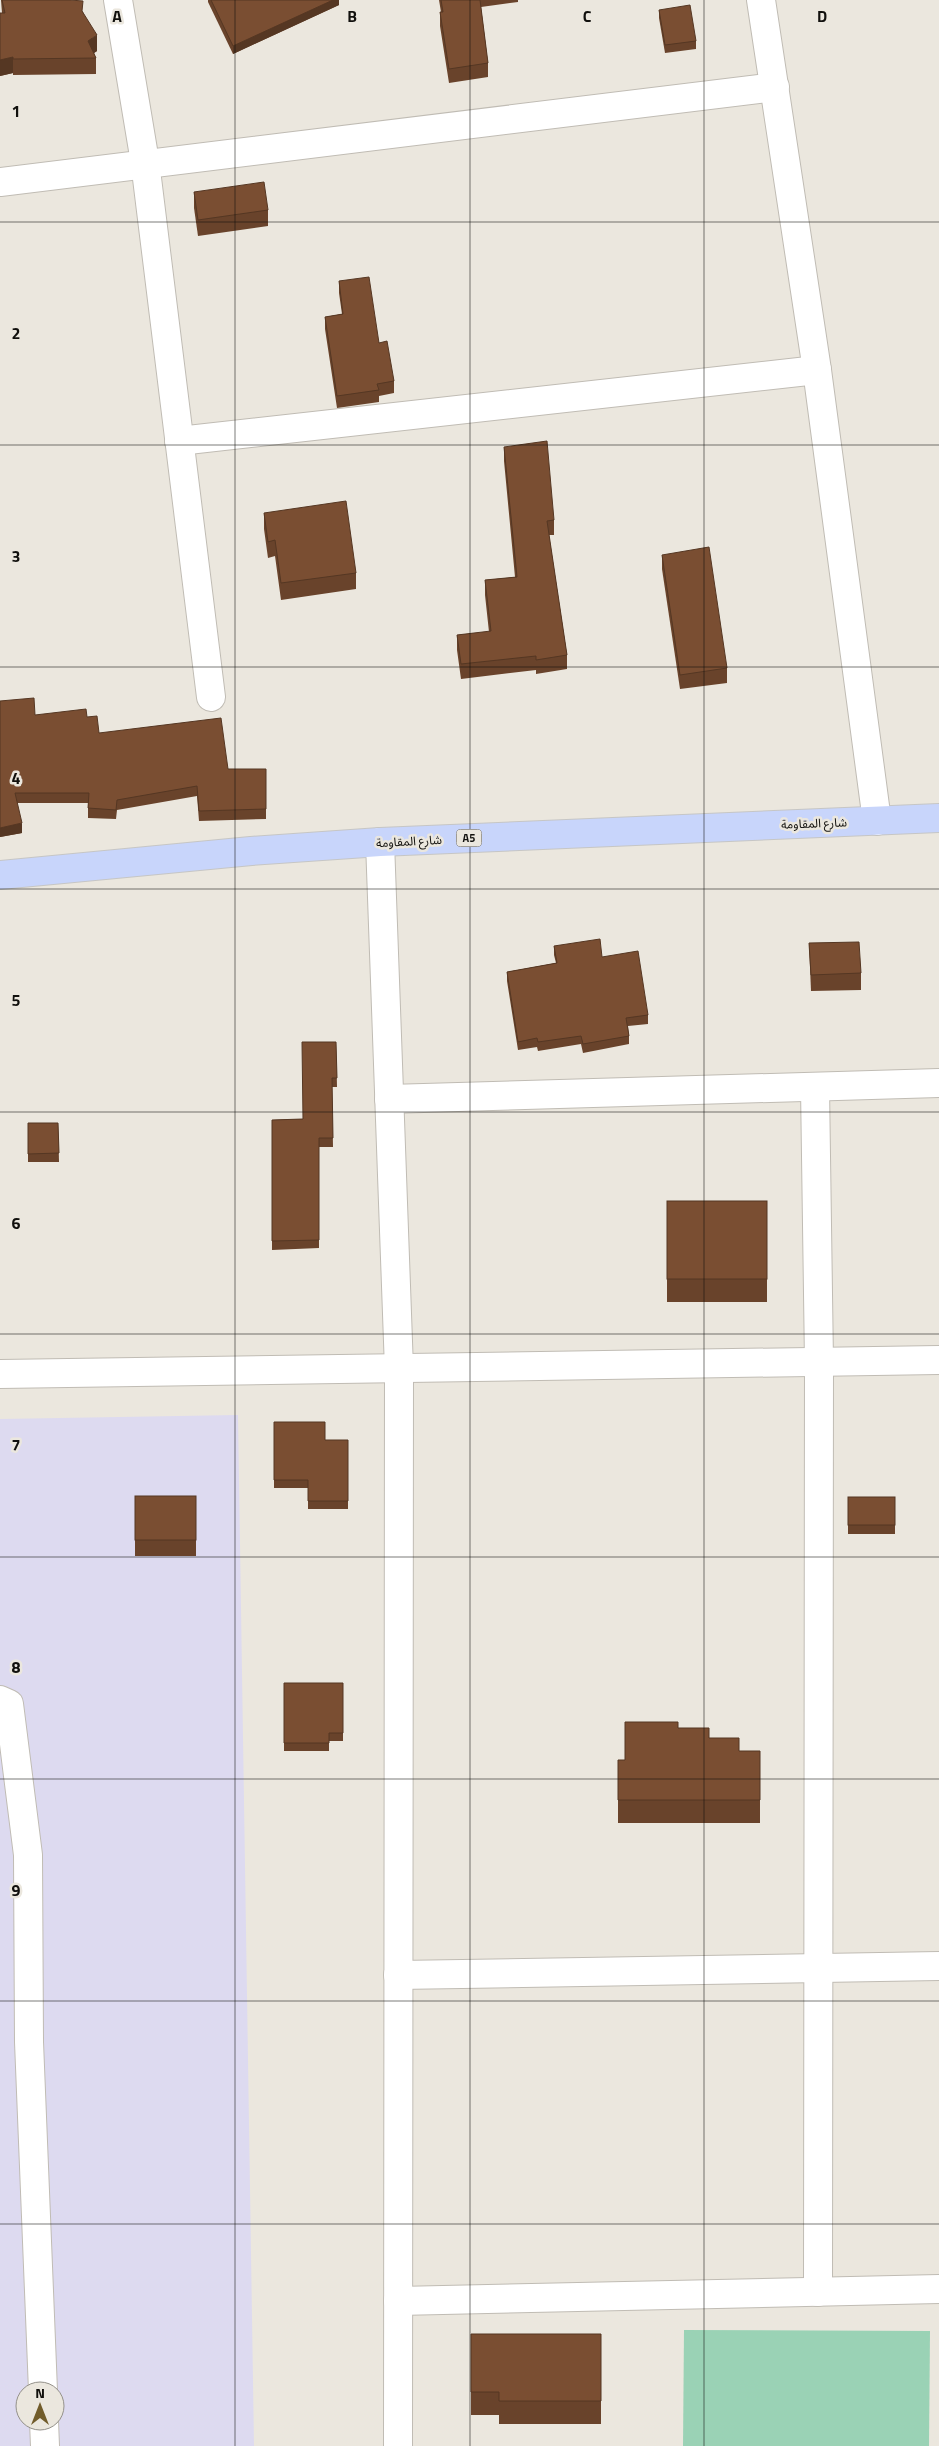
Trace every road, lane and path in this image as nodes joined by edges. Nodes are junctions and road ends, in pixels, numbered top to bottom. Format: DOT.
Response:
graph roads {
  1 [pos="118,0"];
  2 [pos="761,0"];
  3 [pos="775,87"];
  4 [pos="145,162"];
  5 [pos="0,182"];
  6 [pos="816,370"];
  7 [pos="179,441"];
  8 [pos="211,697"];
  9 [pos="939,818"];
  10 [pos="877,821"];
  11 [pos="380,842"];
  12 [pos="0,875"];
  13 [pos="939,1083"];
  14 [pos="815,1087"];
  15 [pos="389,1099"];
  16 [pos="939,1360"];
  17 [pos="820,1362"];
  18 [pos="399,1369"];
  19 [pos="0,1374"];
  20 [pos="0,1700"];
  21 [pos="939,1966"];
  22 [pos="819,1968"];
  23 [pos="398,1975"];
  24 [pos="939,2289"];
  25 [pos="818,2292"];
  26 [pos="398,2301"];
  27 [pos="43,2381"];
  28 [pos="44,2431"];
  29 [pos="45,2446"];
  30 [pos="398,2446"];
  1 -- 4 [label="street"];
  2 -- 3 [label="street"];
  3 -- 4 [label="street"];
  3 -- 6 [label="street"];
  4 -- 5 [label="street"];
  4 -- 7 [label="street"];
  6 -- 7 [label="street"];
  6 -- 10 [label="street"];
  7 -- 8 [label="street"];
  9 -- 10 [label="highway, شارع المقاومة / A5"];
  10 -- 11 [label="highway, شارع المقاومة / A5"];
  11 -- 12 [label="highway, شارع المقاومة / A5"];
  11 -- 15 [label="street"];
  13 -- 14 [label="street"];
  14 -- 15 [label="street"];
  14 -- 17 [label="street"];
  15 -- 18 [label="street"];
  16 -- 17 [label="street"];
  17 -- 18 [label="street"];
  17 -- 22 [label="street"];
  18 -- 19 [label="street"];
  18 -- 23 [label="street"];
  20 -- 27 [label="street"];
  21 -- 22 [label="street"];
  22 -- 23 [label="street"];
  22 -- 25 [label="street"];
  23 -- 26 [label="street"];
  24 -- 25 [label="street"];
  25 -- 26 [label="street"];
  26 -- 30 [label="street"];
  28 -- 29 [label="street"];
}
